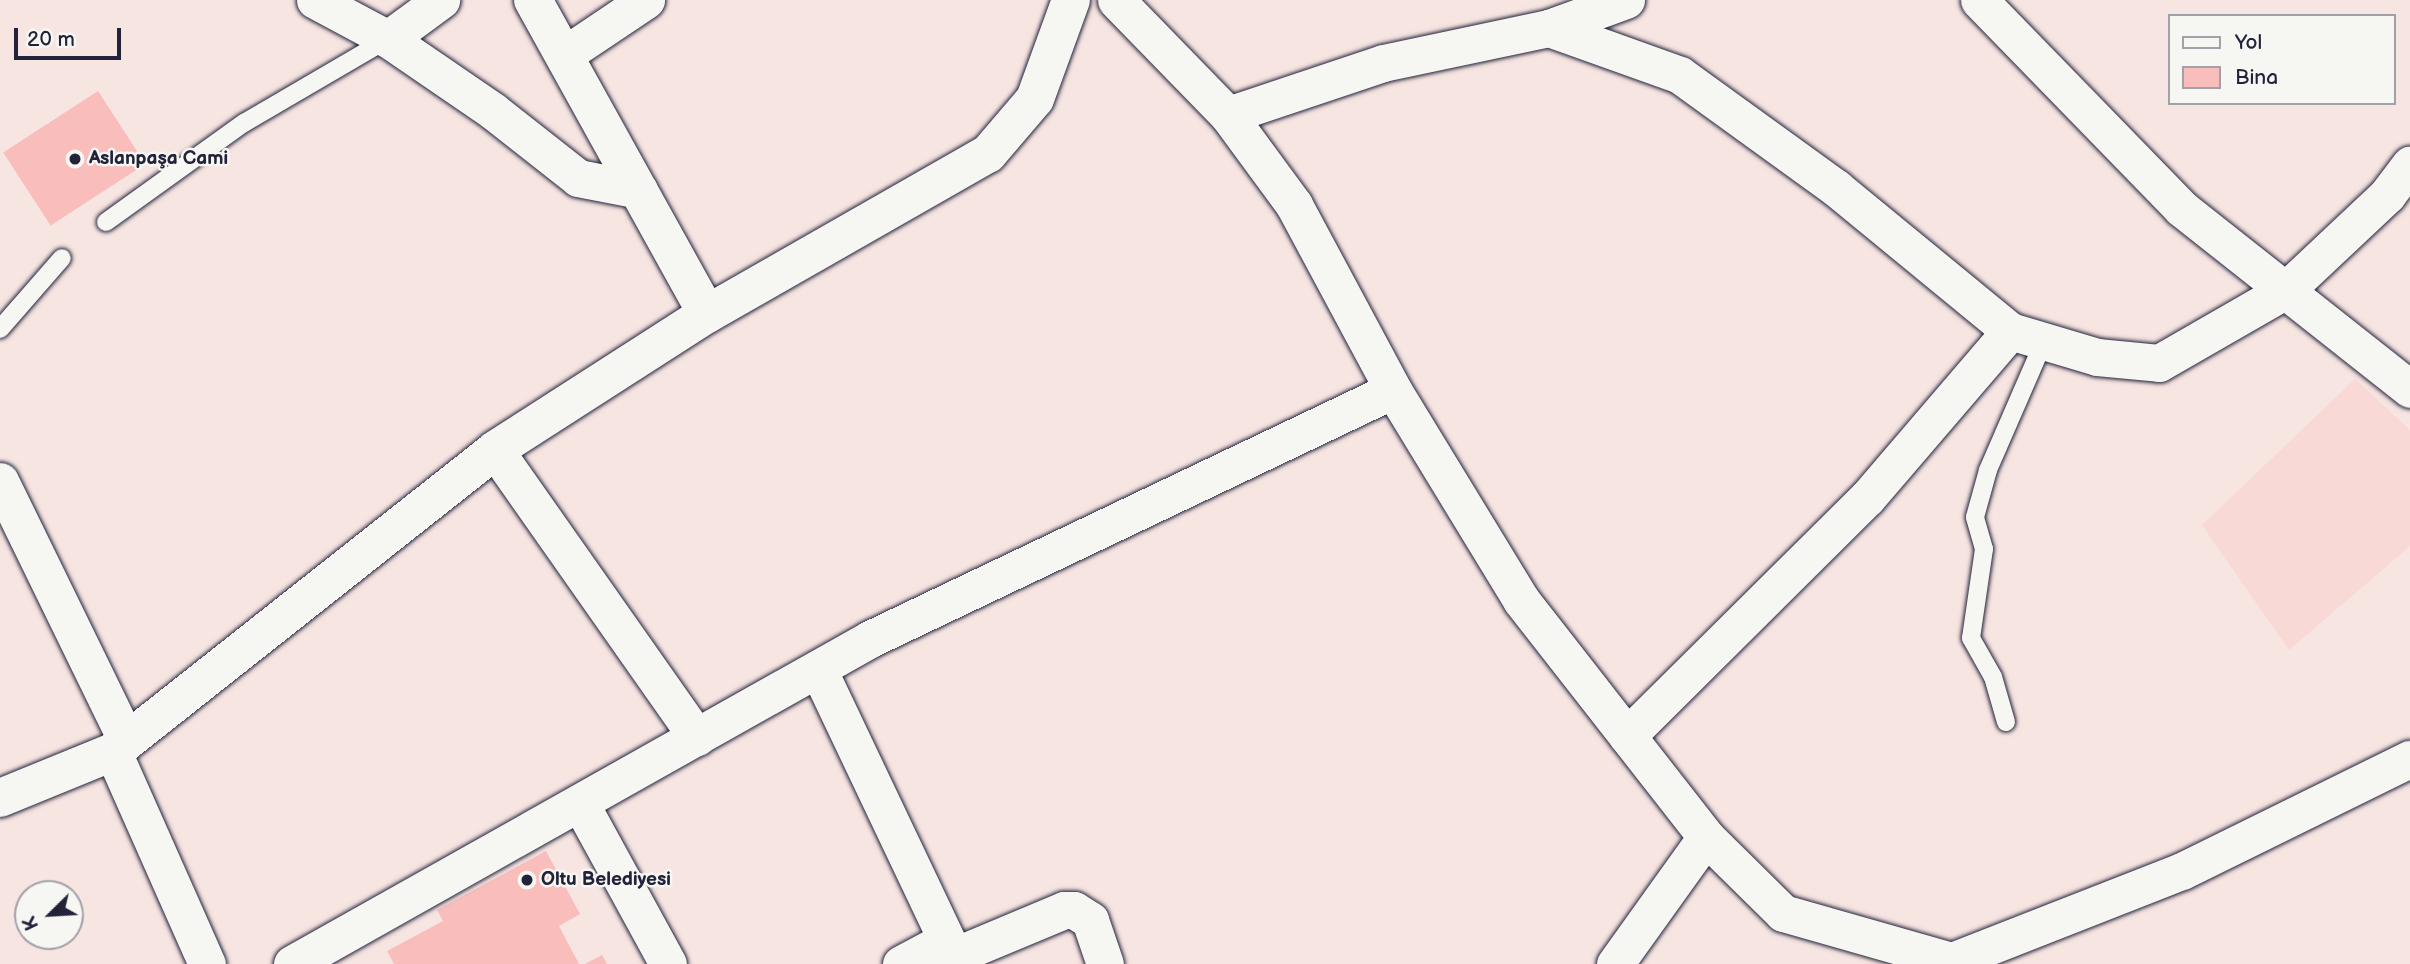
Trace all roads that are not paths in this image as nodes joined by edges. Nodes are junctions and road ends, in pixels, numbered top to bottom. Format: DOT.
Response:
graph roads {
  1 [pos="315,0"];
  2 [pos="441,0"];
  3 [pos="533,0"];
  4 [pos="646,0"];
  5 [pos="1071,0"];
  6 [pos="1116,0"];
  7 [pos="1626,0"];
  8 [pos="1979,0"];
  9 [pos="1549,28"];
  10 [pos="388,39"];
  11 [pos="564,55"];
  12 [pos="1228,115"];
  13 [pos="2410,165"];
  14 [pos="639,190"];
  15 [pos="106,222"];
  16 [pos="62,258"];
  17 [pos="2286,290"];
  18 [pos="707,314"];
  19 [pos="0,329"];
  20 [pos="2027,336"];
  21 [pos="2410,389"];
  22 [pos="1393,390"];
  23 [pos="495,450"];
  24 [pos="0,481"];
  25 [pos="818,669"];
  26 [pos="2006,722"];
  27 [pos="1627,736"];
  28 [pos="697,737"];
  29 [pos="120,747"];
  30 [pos="2410,759"];
  31 [pos="0,798"];
  32 [pos="580,803"];
  33 [pos="1706,837"];
  34 [pos="953,953"];
  35 [pos="1952,962"];
  36 [pos="207,964"];
  37 [pos="292,964"];
  38 [pos="668,964"];
  39 [pos="901,964"];
  40 [pos="1105,964"];
  41 [pos="1615,964"];
  1 -- 10 [label="street"];
  2 -- 10 [label="street"];
  3 -- 11 [label="street"];
  4 -- 11 [label="street"];
  5 -- 18 [label="street"];
  6 -- 12 [label="street"];
  7 -- 9 [label="street"];
  8 -- 17 [label="street"];
  9 -- 12 [label="street"];
  9 -- 20 [label="street"];
  10 -- 14 [label="street"];
  10 -- 15 [label="lane"];
  11 -- 14 [label="street"];
  12 -- 22 [label="street"];
  13 -- 17 [label="street"];
  14 -- 18 [label="street"];
  16 -- 19 [label="lane"];
  17 -- 20 [label="street"];
  17 -- 21 [label="street"];
  18 -- 23 [label="street"];
  20 -- 26 [label="lane"];
  20 -- 27 [label="street"];
  22 -- 25 [label="street"];
  22 -- 27 [label="street"];
  23 -- 28 [label="street"];
  23 -- 29 [label="street"];
  24 -- 29 [label="street"];
  25 -- 28 [label="street"];
  25 -- 34 [label="street"];
  27 -- 33 [label="street"];
  28 -- 32 [label="street"];
  29 -- 31 [label="street"];
  29 -- 36 [label="street"];
  30 -- 35 [label="street"];
  32 -- 37 [label="street"];
  32 -- 38 [label="street"];
  33 -- 35 [label="street"];
  33 -- 41 [label="street"];
  34 -- 39 [label="street"];
  34 -- 40 [label="street"];
}
